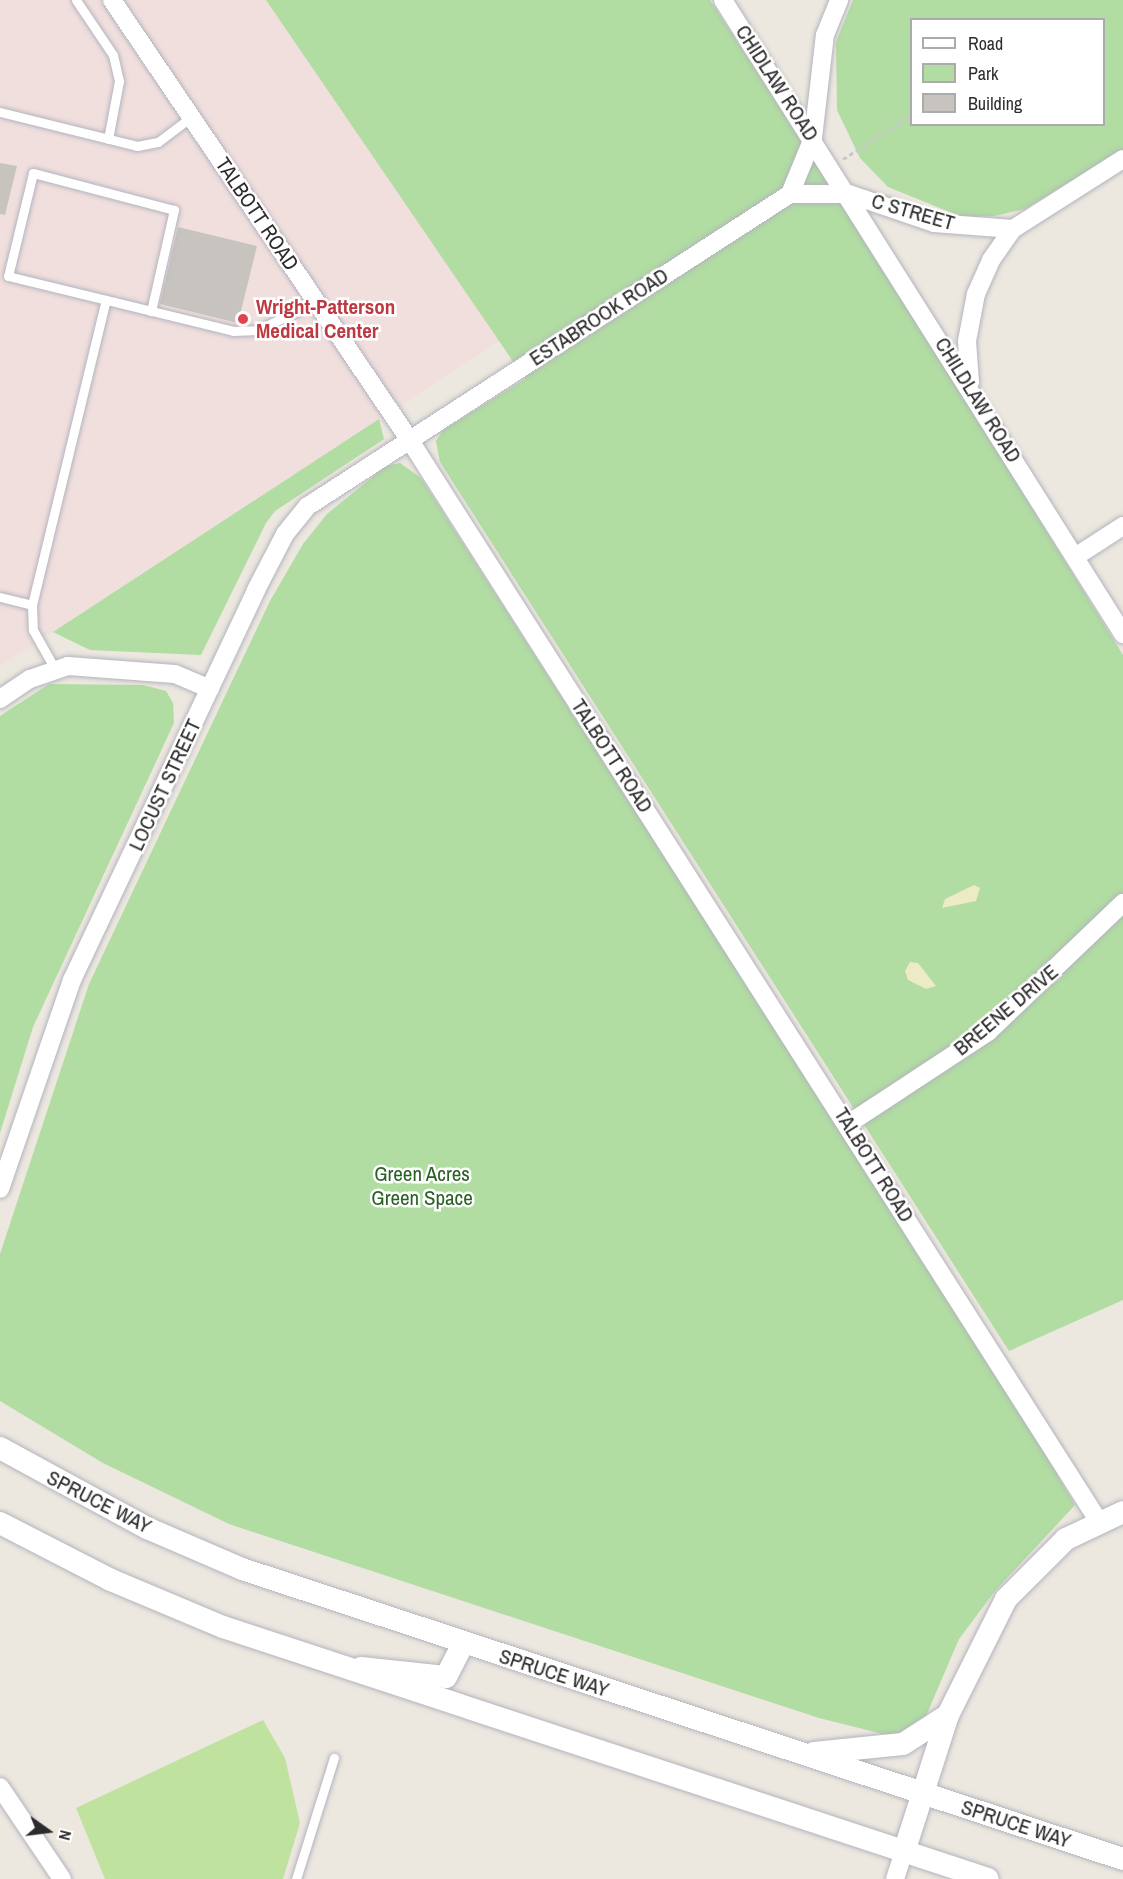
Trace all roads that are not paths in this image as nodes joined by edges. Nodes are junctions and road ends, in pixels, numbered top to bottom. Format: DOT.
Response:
graph roads {
  1 [pos="76,0"];
  2 [pos="112,0"];
  3 [pos="723,0"];
  4 [pos="840,0"];
  5 [pos="0,112"];
  6 [pos="191,117"];
  7 [pos="813,138"];
  8 [pos="108,139"];
  9 [pos="1123,159"];
  10 [pos="832,166"];
  11 [pos="790,194"];
  12 [pos="849,194"];
  13 [pos="1013,229"];
  14 [pos="106,300"];
  15 [pos="317,301"];
  16 [pos="151,310"];
  17 [pos="970,387"];
  18 [pos="409,439"];
  19 [pos="1123,526"];
  20 [pos="1075,557"];
  21 [pos="0,597"];
  22 [pos="32,605"];
  23 [pos="1123,634"];
  24 [pos="55,669"];
  25 [pos="210,688"];
  26 [pos="0,699"];
  27 [pos="1123,903"];
  28 [pos="848,1124"];
  29 [pos="0,1188"];
  30 [pos="0,1449"];
  31 [pos="1123,1512"];
  32 [pos="1098,1520"];
  33 [pos="0,1523"];
  34 [pos="463,1643"];
  35 [pos="348,1669"];
  36 [pos="948,1715"];
  37 [pos="803,1754"];
  38 [pos="334,1758"];
  39 [pos="0,1787"];
  40 [pos="922,1793"];
  41 [pos="904,1852"];
  42 [pos="1123,1859"];
  43 [pos="62,1879"];
  44 [pos="296,1879"];
  45 [pos="895,1879"];
  46 [pos="988,1879"];
  1 -- 8 [label="lane"];
  2 -- 6 [label="street, TALBOTT ROAD"];
  3 -- 7 [label="street, CHIDLAW ROAD"];
  4 -- 7 [label="street"];
  5 -- 8 [label="lane"];
  6 -- 8 [label="lane"];
  6 -- 15 [label="street, TALBOTT ROAD"];
  7 -- 10 [label="street, CHIDLAW ROAD"];
  7 -- 11 [label="street"];
  9 -- 13 [label="street"];
  10 -- 12 [label="street, CHILDLAW ROAD"];
  11 -- 12 [label="street"];
  11 -- 18 [label="street, ESTABROOK ROAD"];
  12 -- 13 [label="street, C STREET"];
  12 -- 17 [label="street, CHILDLAW ROAD"];
  13 -- 17 [label="street"];
  14 -- 16 [label="lane"];
  14 -- 16 [label="lane"];
  14 -- 22 [label="lane"];
  15 -- 16 [label="lane"];
  15 -- 18 [label="street, TALBOTT ROAD"];
  17 -- 20 [label="street, CHILDLAW ROAD"];
  18 -- 25 [label="street, LOCUST STREET"];
  18 -- 28 [label="street, TALBOTT ROAD"];
  19 -- 20 [label="street"];
  20 -- 23 [label="street, CHILDLAW ROAD"];
  21 -- 22 [label="lane"];
  22 -- 24 [label="lane"];
  24 -- 25 [label="street"];
  24 -- 26 [label="street"];
  25 -- 29 [label="street, LOCUST STREET"];
  27 -- 28 [label="street, BREENE DRIVE"];
  28 -- 32 [label="street, TALBOTT ROAD"];
  30 -- 34 [label="street, SPRUCE WAY"];
  31 -- 32 [label="street"];
  32 -- 36 [label="street"];
  33 -- 35 [label="street"];
  34 -- 35 [label="street"];
  34 -- 37 [label="street, SPRUCE WAY"];
  35 -- 41 [label="street"];
  36 -- 37 [label="street"];
  36 -- 40 [label="street"];
  37 -- 40 [label="street, SPRUCE WAY"];
  38 -- 44 [label="lane"];
  39 -- 43 [label="street"];
  40 -- 41 [label="street"];
  40 -- 42 [label="street, SPRUCE WAY"];
  41 -- 45 [label="street"];
  41 -- 46 [label="street"];
}
